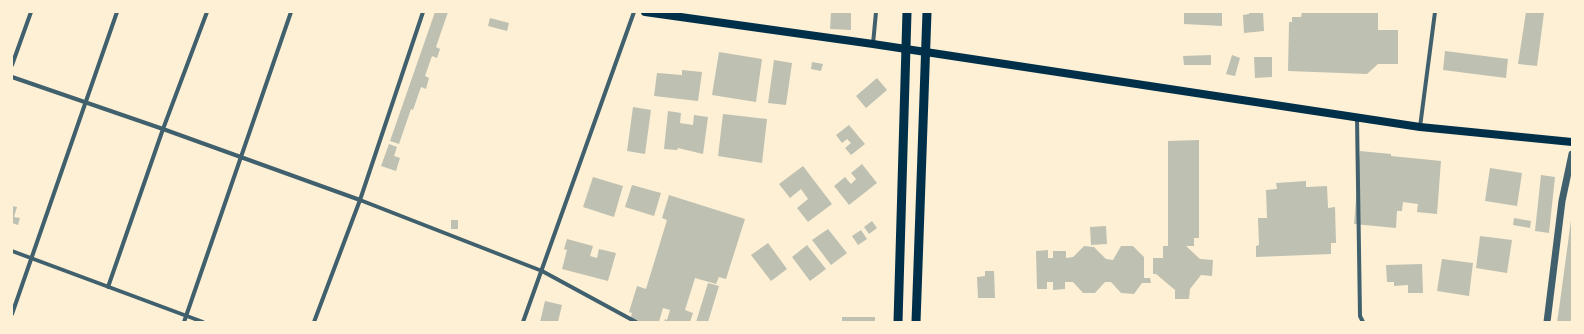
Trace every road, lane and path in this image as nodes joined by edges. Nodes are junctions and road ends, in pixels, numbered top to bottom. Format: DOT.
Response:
graph roads {
  1 [pos="31,12"];
  2 [pos="117,12"];
  3 [pos="206,12"];
  4 [pos="291,12"];
  5 [pos="423,12"];
  6 [pos="634,12"];
  7 [pos="645,12"];
  8 [pos="876,12"];
  9 [pos="907,12"];
  10 [pos="927,12"];
  11 [pos="1435,12"];
  12 [pos="665,13"];
  13 [pos="874,44"];
  14 [pos="906,49"];
  15 [pos="926,52"];
  16 [pos="12,65"];
  17 [pos="12,77"];
  18 [pos="86,102"];
  19 [pos="1357,118"];
  20 [pos="1420,127"];
  21 [pos="163,129"];
  22 [pos="1572,142"];
  23 [pos="1572,154"];
  24 [pos="241,158"];
  25 [pos="360,200"];
  26 [pos="12,251"];
  27 [pos="31,258"];
  28 [pos="542,271"];
  29 [pos="108,287"];
  30 [pos="12,314"];
  31 [pos="186,316"];
  32 [pos="184,322"];
  33 [pos="203,322"];
  34 [pos="314,322"];
  35 [pos="523,322"];
  36 [pos="636,322"];
  37 [pos="898,322"];
  38 [pos="916,322"];
  39 [pos="1363,322"];
  40 [pos="1547,322"];
  1 -- 16 [label="street"];
  2 -- 18 [label="street"];
  3 -- 21 [label="street"];
  4 -- 24 [label="street"];
  5 -- 25 [label="street"];
  6 -- 28 [label="street"];
  7 -- 12 [label="main road"];
  8 -- 13 [label="street"];
  9 -- 14 [label="main road"];
  10 -- 15 [label="main road"];
  11 -- 20 [label="street"];
  12 -- 13 [label="main road"];
  13 -- 14 [label="main road"];
  14 -- 15 [label="main road"];
  14 -- 37 [label="main road"];
  15 -- 19 [label="main road"];
  15 -- 38 [label="main road"];
  17 -- 18 [label="street"];
  18 -- 21 [label="street"];
  18 -- 27 [label="street"];
  19 -- 20 [label="main road"];
  19 -- 39 [label="street"];
  20 -- 22 [label="main road"];
  21 -- 24 [label="street"];
  21 -- 29 [label="street"];
  23 -- 40 [label="street"];
  24 -- 25 [label="street"];
  24 -- 31 [label="street"];
  25 -- 28 [label="street"];
  25 -- 34 [label="street"];
  26 -- 27 [label="street"];
  27 -- 29 [label="street"];
  27 -- 30 [label="street"];
  28 -- 35 [label="street"];
  28 -- 36 [label="street"];
  29 -- 31 [label="street"];
  31 -- 32 [label="street"];
  31 -- 33 [label="street"];
}
